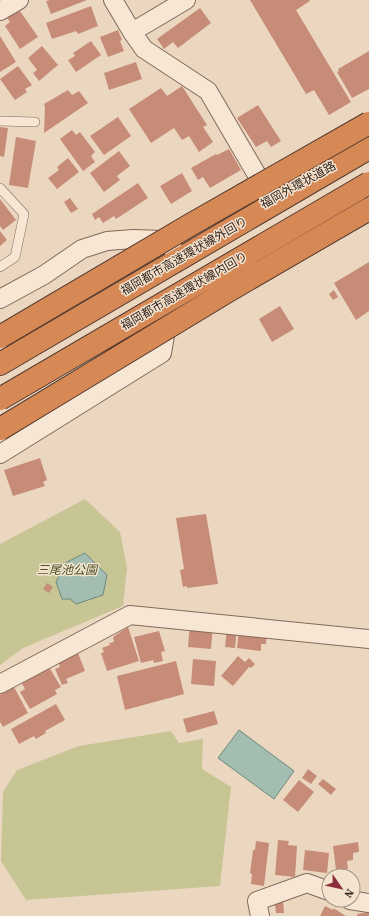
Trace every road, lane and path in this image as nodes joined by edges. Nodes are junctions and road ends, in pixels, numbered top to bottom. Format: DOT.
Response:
graph roads {
  1 [pos="19,0"];
  2 [pos="113,0"];
  3 [pos="186,0"];
  4 [pos="0,11"];
  5 [pos="132,32"];
  6 [pos="0,121"];
  7 [pos="35,122"];
  8 [pos="369,123"];
  9 [pos="369,147"];
  10 [pos="369,183"];
  11 [pos="369,187"];
  12 [pos="0,188"];
  13 [pos="271,199"];
  14 [pos="369,209"];
  15 [pos="179,255"];
  16 [pos="0,267"];
  17 [pos="0,299"];
  18 [pos="171,300"];
  19 [pos="0,337"];
  20 [pos="0,358"];
  21 [pos="0,364"];
  22 [pos="0,398"];
  23 [pos="0,429"];
  24 [pos="0,454"];
  25 [pos="369,639"];
  26 [pos="0,684"];
  27 [pos="321,888"];
  28 [pos="260,916"];
  1 -- 4 [label="street"];
  2 -- 5 [label="street"];
  3 -- 5 [label="street"];
  5 -- 13 [label="street"];
  6 -- 7 [label="lane"];
  8 -- 19 [label="highway, bridge"];
  9 -- 13 [label="highway, 福岡外環状道路"];
  9 -- 21 [label="highway, 福岡都市高速環状線外回り"];
  10 -- 22 [label="highway, 福岡都市高速環状線内回り, bridge"];
  11 -- 18 [label="highway"];
  12 -- 16 [label="lane"];
  13 -- 15 [label="highway, 福岡外環状道路"];
  14 -- 23 [label="highway, bridge"];
  15 -- 17 [label="street"];
  15 -- 20 [label="highway, 福岡外環状道路"];
  18 -- 22 [label="highway"];
  18 -- 24 [label="street"];
  25 -- 26 [label="street"];
  27 -- 28 [label="street"];
}
